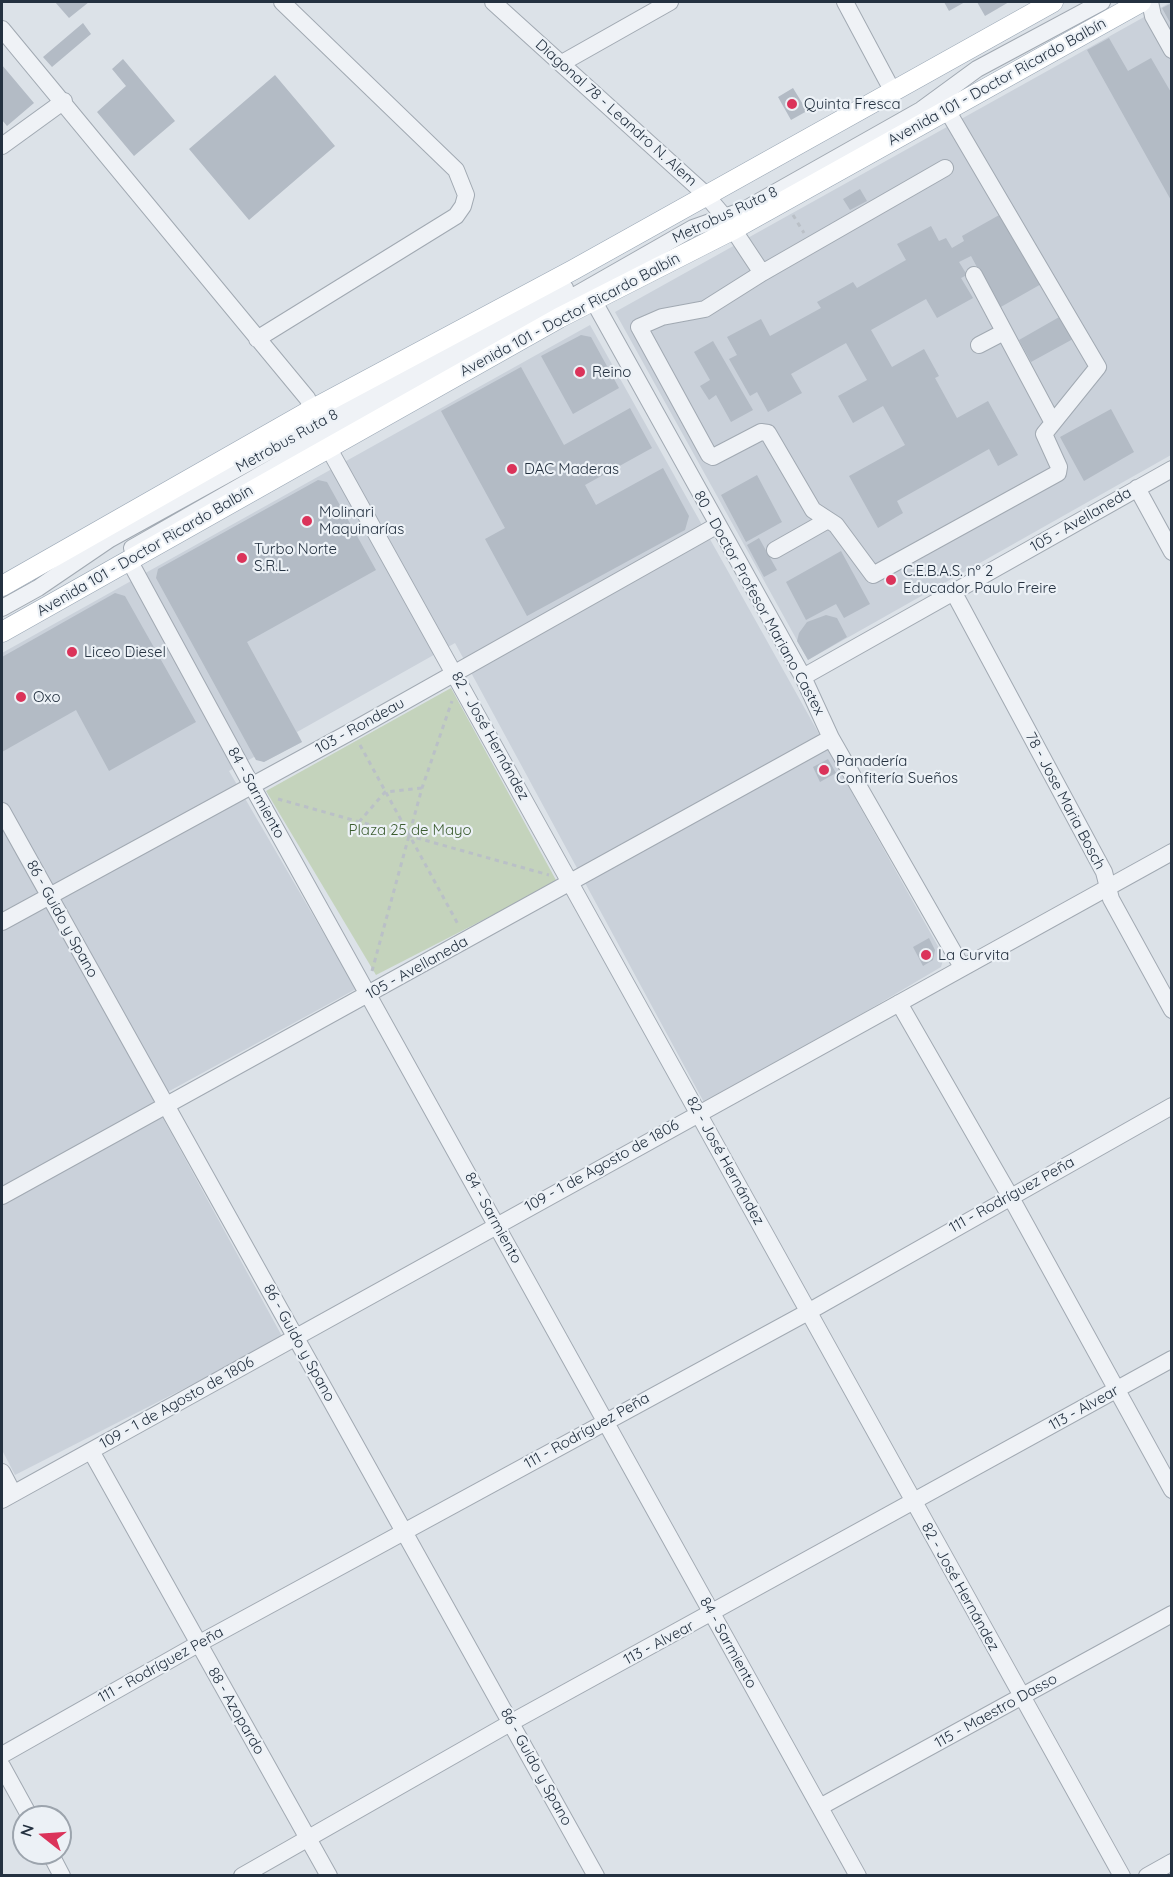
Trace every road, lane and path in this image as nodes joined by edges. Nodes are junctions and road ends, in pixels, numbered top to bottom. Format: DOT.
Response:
graph roads {
  1 [pos="282,2"];
  2 [pos="493,2"];
  3 [pos="670,2"];
  4 [pos="845,2"];
  5 [pos="1053,2"];
  6 [pos="1078,2"];
  7 [pos="1102,2"];
  8 [pos="1141,2"];
  9 [pos="1150,2"];
  10 [pos="2,29"];
  11 [pos="1167,32"];
  12 [pos="1172,50"];
  13 [pos="562,63"];
  14 [pos="892,90"];
  15 [pos="64,101"];
  16 [pos="947,110"];
  17 [pos="2,146"];
  18 [pos="945,168"];
  19 [pos="784,200"];
  20 [pos="722,214"];
  21 [pos="811,244"];
  22 [pos="762,273"];
  23 [pos="974,275"];
  24 [pos="583,285"];
  25 [pos="1005,332"];
  26 [pos="257,339"];
  27 [pos="980,345"];
  28 [pos="314,409"];
  29 [pos="1053,423"];
  30 [pos="328,447"];
  31 [pos="1172,469"];
  32 [pos="1137,488"];
  33 [pos="828,520"];
  34 [pos="716,526"];
  35 [pos="775,550"];
  36 [pos="1172,552"];
  37 [pos="129,560"];
  38 [pos="2,586"];
  39 [pos="954,593"];
  40 [pos="2,608"];
  41 [pos="2,624"];
  42 [pos="2,632"];
  43 [pos="457,676"];
  44 [pos="803,677"];
  45 [pos="352,731"];
  46 [pos="831,738"];
  47 [pos="422,788"];
  48 [pos="254,790"];
  49 [pos="385,792"];
  50 [pos="2,811"];
  51 [pos="359,822"];
  52 [pos="409,837"];
  53 [pos="1172,852"];
  54 [pos="569,882"];
  55 [pos="1108,886"];
  56 [pos="49,895"];
  57 [pos="2,922"];
  58 [pos="467,941"];
  59 [pos="962,967"];
  60 [pos="367,992"];
  61 [pos="899,1003"];
  62 [pos="1172,1010"];
  63 [pos="165,1104"];
  64 [pos="1172,1106"];
  65 [pos="699,1113"];
  66 [pos="2,1196"];
  67 [pos="1010,1196"];
  68 [pos="496,1224"];
  69 [pos="808,1311"];
  70 [pos="296,1336"];
  71 [pos="1172,1359"];
  72 [pos="1117,1390"];
  73 [pos="605,1421"];
  74 [pos="91,1451"];
  75 [pos="2,1472"];
  76 [pos="1172,1490"];
  77 [pos="7,1497"];
  78 [pos="912,1501"];
  79 [pos="403,1533"];
  80 [pos="1172,1614"];
  81 [pos="711,1615"];
  82 [pos="198,1644"];
  83 [pos="1022,1697"];
  84 [pos="512,1722"];
  85 [pos="2,1755"];
  86 [pos="2,1766"];
  87 [pos="23,1805"];
  88 [pos="820,1807"];
  89 [pos="308,1838"];
  90 [pos="1172,1862"];
  91 [pos="242,1875"];
  92 [pos="329,1875"];
  93 [pos="597,1875"];
  94 [pos="858,1875"];
  95 [pos="1122,1875"];
  96 [pos="1147,1875"];
  1 -- 26 [label="street"];
  2 -- 13 [label="street, Diagonal 78 - Leandro N. Alem"];
  3 -- 13 [label="street"];
  4 -- 14 [label="street"];
  5 -- 14 [label="main road, Avenida 101 - Doctor Ricardo Balbín"];
  6 -- 20 [label="street, Metrobus Ruta 8"];
  7 -- 20 [label="street, Metrobus Ruta 8"];
  8 -- 16 [label="main road, Avenida 101 - Doctor Ricardo Balbín"];
  9 -- 11 [label="street"];
  10 -- 15 [label="street"];
  11 -- 12 [label="street"];
  13 -- 20 [label="street, Diagonal 78 - Leandro N. Alem"];
  14 -- 20 [label="main road, Avenida 101 - Doctor Ricardo Balbín"];
  15 -- 17 [label="street"];
  15 -- 26 [label="street"];
  16 -- 19 [label="main road, Avenida 101 - Doctor Ricardo Balbín"];
  16 -- 29 [label="street"];
  18 -- 21 [label="street"];
  19 -- 20 [label="main road, Avenida 101 - Doctor Ricardo Balbín"];
  19 -- 21 [label="path"];
  20 -- 22 [label="street, Diagonal 78 - Leandro N. Alem"];
  20 -- 24 [label="main road, Avenida 101 - Doctor Ricardo Balbín"];
  20 -- 24 [label="main road, Avenida 101 - Doctor Ricardo Balbín"];
  21 -- 22 [label="street"];
  22 -- 33 [label="street"];
  23 -- 25 [label="street"];
  24 -- 28 [label="main road, Avenida 101 - Doctor Ricardo Balbín"];
  24 -- 30 [label="main road, Avenida 101 - Doctor Ricardo Balbín"];
  24 -- 34 [label="street, 80 - Doctor Profesor Mariano Castex"];
  24 -- 40 [label="street, Metrobus Ruta 8"];
  24 -- 41 [label="street, Metrobus Ruta 8"];
  25 -- 27 [label="street"];
  25 -- 29 [label="street"];
  26 -- 28 [label="street"];
  28 -- 38 [label="main road, Avenida 101 - Doctor Ricardo Balbín"];
  29 -- 33 [label="street"];
  30 -- 37 [label="main road, Avenida 101 - Doctor Ricardo Balbín"];
  30 -- 43 [label="street, 82 - José Hernández"];
  31 -- 32 [label="street, 105 - Avellaneda"];
  32 -- 36 [label="street"];
  32 -- 39 [label="street, 105 - Avellaneda"];
  33 -- 35 [label="street"];
  34 -- 43 [label="street, 103 - Rondeau"];
  34 -- 44 [label="street, 80 - Doctor Profesor Mariano Castex"];
  37 -- 42 [label="main road, Avenida 101 - Doctor Ricardo Balbín"];
  37 -- 48 [label="street, 84 - Sarmiento"];
  39 -- 44 [label="street, 105 - Avellaneda"];
  39 -- 55 [label="street, 78 - Jose Maria Bosch"];
  43 -- 45 [label="street, 103 - Rondeau"];
  43 -- 47 [label="path"];
  43 -- 54 [label="street, 82 - José Hernández"];
  44 -- 46 [label="street, 80 - Doctor Profesor Mariano Castex"];
  45 -- 48 [label="street, 103 - Rondeau"];
  45 -- 49 [label="path"];
  46 -- 54 [label="street, 105 - Avellaneda"];
  46 -- 59 [label="street, 80 - Doctor Profesor Mariano Castex"];
  47 -- 49 [label="path"];
  47 -- 52 [label="path"];
  48 -- 51 [label="path"];
  48 -- 56 [label="street, 103 - Rondeau"];
  48 -- 60 [label="street, 84 - Sarmiento"];
  49 -- 51 [label="path"];
  49 -- 52 [label="path"];
  50 -- 56 [label="street, 86 - Guido y Spano"];
  51 -- 52 [label="path"];
  52 -- 54 [label="path"];
  52 -- 58 [label="path"];
  52 -- 60 [label="path"];
  53 -- 55 [label="street, 109 - 1 de Agosto de 1806"];
  54 -- 58 [label="street, 105 - Avellaneda"];
  54 -- 65 [label="street, 82 - José Hernández"];
  55 -- 59 [label="street, 109 - 1 de Agosto de 1806"];
  55 -- 62 [label="street, 78 - Jose Maria Bosch"];
  56 -- 57 [label="street, 103 - Rondeau"];
  56 -- 63 [label="street, 86 - Guido y Spano"];
  58 -- 60 [label="street, 105 - Avellaneda"];
  59 -- 61 [label="street, 109 - 1 de Agosto de 1806"];
  60 -- 63 [label="street, 105 - Avellaneda"];
  60 -- 68 [label="street, 84 - Sarmiento"];
  61 -- 65 [label="street, 109 - 1 de Agosto de 1806"];
  61 -- 67 [label="street"];
  63 -- 66 [label="street, 105 - Avellaneda"];
  63 -- 70 [label="street, 86 - Guido y Spano"];
  64 -- 67 [label="street, 111 - Rodríguez Peña"];
  65 -- 68 [label="street, 109 - 1 de Agosto de 1806"];
  65 -- 69 [label="street, 82 - José Hernández"];
  67 -- 69 [label="street, 111 - Rodríguez Peña"];
  67 -- 72 [label="street"];
  68 -- 70 [label="street, 109 - 1 de Agosto de 1806"];
  68 -- 73 [label="street, 84 - Sarmiento"];
  69 -- 73 [label="street, 111 - Rodríguez Peña"];
  69 -- 78 [label="street, 82 - José Hernández"];
  70 -- 74 [label="street, 109 - 1 de Agosto de 1806"];
  70 -- 79 [label="street, 86 - Guido y Spano"];
  71 -- 72 [label="street, 113 - Alvear"];
  72 -- 76 [label="street"];
  72 -- 78 [label="street, 113 - Alvear"];
  73 -- 79 [label="street, 111 - Rodríguez Peña"];
  73 -- 81 [label="street, 84 - Sarmiento"];
  74 -- 77 [label="street, 109 - 1 de Agosto de 1806"];
  74 -- 82 [label="street, 88 - Azopardo"];
  75 -- 77 [label="street"];
  78 -- 81 [label="street, 113 - Alvear"];
  78 -- 83 [label="street, 82 - José Hernández"];
  79 -- 82 [label="street, 111 - Rodríguez Peña"];
  79 -- 84 [label="street, 86 - Guido y Spano"];
  80 -- 83 [label="street, 115 - Maestro Dasso"];
  81 -- 84 [label="street, 113 - Alvear"];
  81 -- 88 [label="street, 84 - Sarmiento"];
  82 -- 85 [label="street, 111 - Rodríguez Peña"];
  82 -- 89 [label="street, 88 - Azopardo"];
  83 -- 88 [label="street, 115 - Maestro Dasso"];
  83 -- 95 [label="street, 82 - José Hernández"];
  84 -- 89 [label="street, 113 - Alvear"];
  84 -- 93 [label="street, 86 - Guido y Spano"];
  86 -- 87 [label="street"];
  88 -- 94 [label="street, 84 - Sarmiento"];
  89 -- 91 [label="street, 113 - Alvear"];
  89 -- 92 [label="street, 88 - Azopardo"];
  90 -- 96 [label="street"];
}
